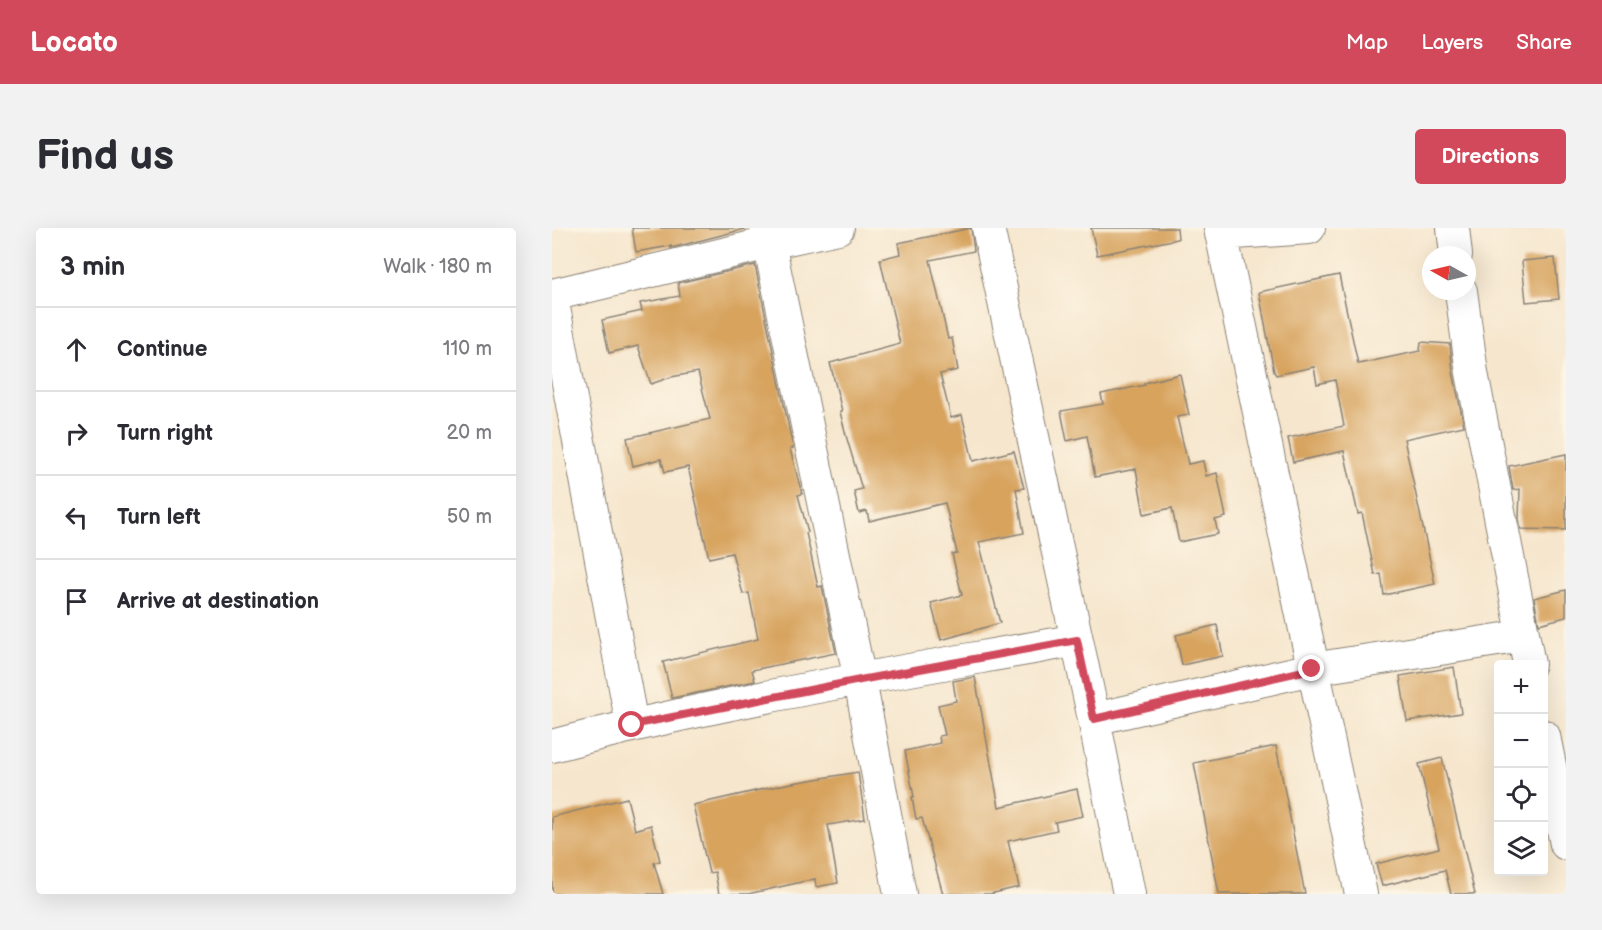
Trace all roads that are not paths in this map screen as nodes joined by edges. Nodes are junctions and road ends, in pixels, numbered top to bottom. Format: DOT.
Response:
graph roads {
  1 [pos="838,228"];
  2 [pos="988,228"];
  3 [pos="1308,228"];
  4 [pos="1453,228"];
  5 [pos="1221,231"];
  6 [pos="767,235"];
  7 [pos="1455,246"];
  8 [pos="552,296"];
  9 [pos="1462,300"];
  10 [pos="1077,640"];
  11 [pos="1526,650"];
  12 [pos="1312,669"];
  13 [pos="860,680"];
  14 [pos="1094,719"];
  15 [pos="632,725"];
  16 [pos="552,747"];
  17 [pos="1548,756"];
  18 [pos="1566,844"];
  19 [pos="900,894"];
  20 [pos="1129,894"];
  21 [pos="1361,894"];
  1 -- 6 [label="street"];
  2 -- 10 [label="street"];
  3 -- 5 [label="street"];
  4 -- 7 [label="street"];
  5 -- 12 [label="street"];
  6 -- 8 [label="street"];
  6 -- 13 [label="street"];
  8 -- 15 [label="street"];
  9 -- 11 [label="street"];
  10 -- 13 [label="street"];
  10 -- 14 [label="street"];
  11 -- 12 [label="street"];
  12 -- 14 [label="street"];
  12 -- 21 [label="street"];
  13 -- 15 [label="street"];
  13 -- 19 [label="street"];
  14 -- 20 [label="street"];
  15 -- 16 [label="street"];
  17 -- 18 [label="street"];
}
